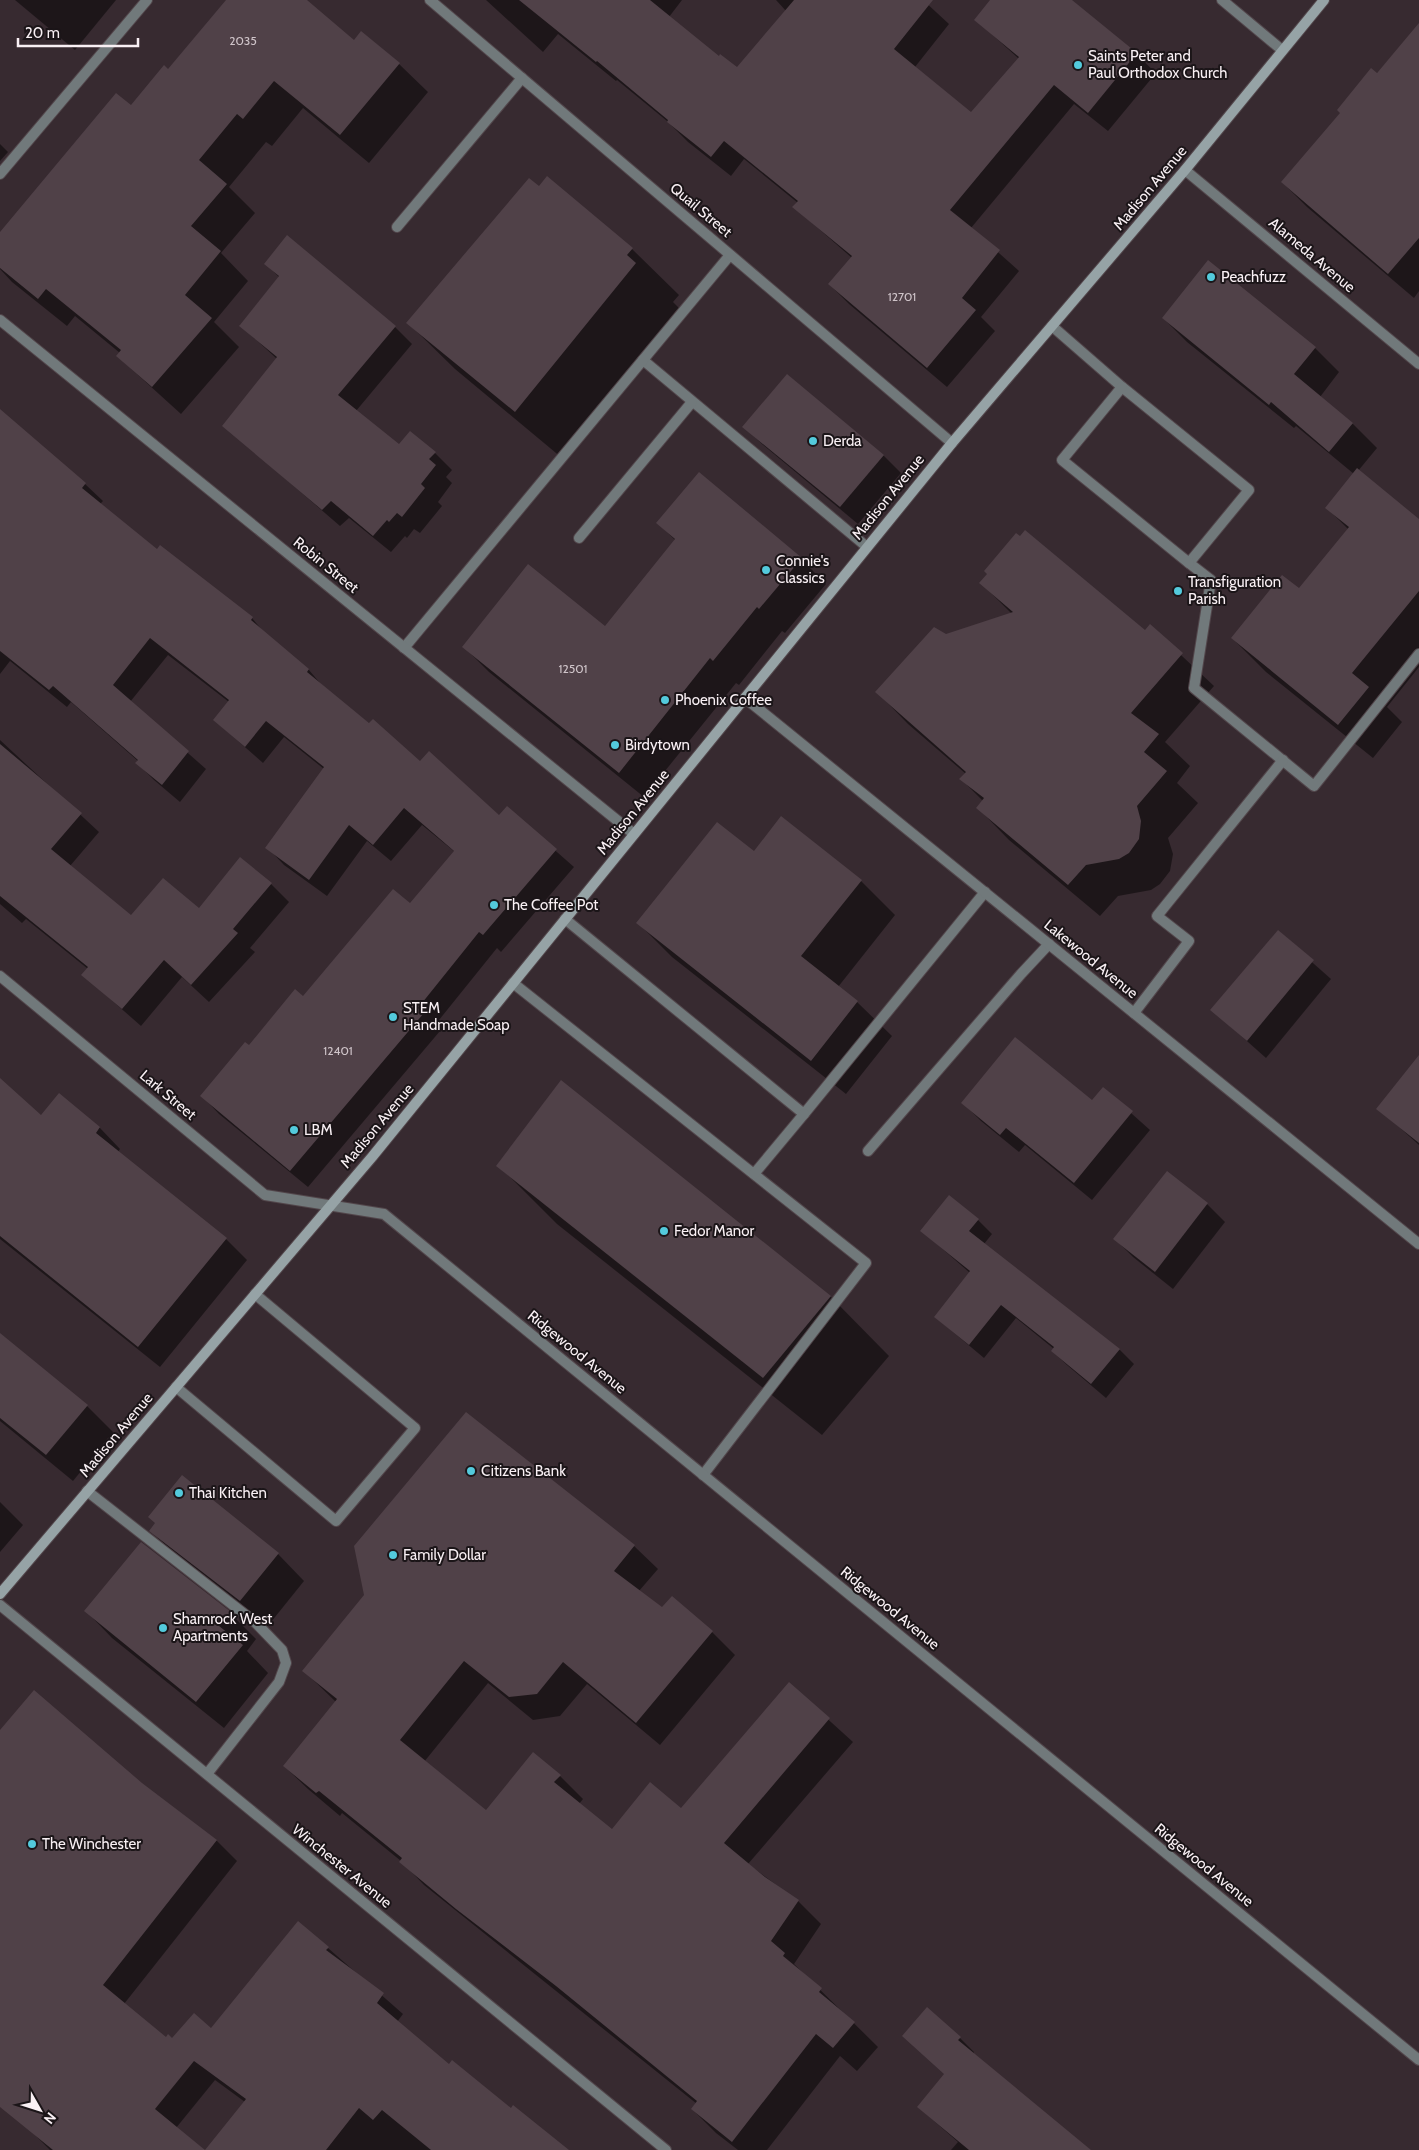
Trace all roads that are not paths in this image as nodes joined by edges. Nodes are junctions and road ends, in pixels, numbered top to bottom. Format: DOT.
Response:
graph roads {
  1 [pos="146,0"];
  2 [pos="430,0"];
  3 [pos="1222,0"];
  4 [pos="1324,0"];
  5 [pos="1282,50"];
  6 [pos="522,78"];
  7 [pos="1186,170"];
  8 [pos="0,174"];
  9 [pos="396,227"];
  10 [pos="730,255"];
  11 [pos="0,320"];
  12 [pos="1052,326"];
  13 [pos="643,360"];
  14 [pos="1419,364"];
  15 [pos="1122,387"];
  16 [pos="692,402"];
  17 [pos="952,442"];
  18 [pos="579,538"];
  19 [pos="867,547"];
  20 [pos="1189,563"];
  21 [pos="404,648"];
  22 [pos="1419,654"];
  23 [pos="745,698"];
  24 [pos="1282,760"];
  25 [pos="634,834"];
  26 [pos="984,892"];
  27 [pos="565,919"];
  28 [pos="1049,944"];
  29 [pos="0,976"];
  30 [pos="513,983"];
  31 [pos="1134,1013"];
  32 [pos="804,1114"];
  33 [pos="868,1151"];
  34 [pos="754,1174"];
  35 [pos="332,1204"];
  36 [pos="1419,1244"];
  37 [pos="255,1294"];
  38 [pos="176,1386"];
  39 [pos="703,1475"];
  40 [pos="87,1492"];
  41 [pos="0,1594"];
  42 [pos="0,1605"];
  43 [pos="207,1774"];
  44 [pos="1419,2060"];
  45 [pos="666,2150"];
  1 -- 8 [label="street"];
  2 -- 6 [label="street, Quail Street"];
  3 -- 5 [label="street"];
  4 -- 5 [label="main road, Madison Avenue"];
  5 -- 7 [label="main road, Madison Avenue"];
  6 -- 9 [label="street"];
  6 -- 10 [label="street, Quail Street"];
  7 -- 12 [label="main road, Madison Avenue"];
  7 -- 14 [label="street, Alameda Avenue"];
  10 -- 13 [label="street"];
  10 -- 17 [label="street, Quail Street"];
  11 -- 21 [label="street, Robin Street"];
  12 -- 15 [label="street"];
  12 -- 17 [label="main road, Madison Avenue"];
  13 -- 16 [label="street"];
  13 -- 21 [label="street"];
  15 -- 20 [label="street"];
  15 -- 20 [label="street"];
  16 -- 18 [label="street"];
  16 -- 19 [label="street"];
  17 -- 19 [label="main road, Madison Avenue"];
  19 -- 23 [label="main road, Madison Avenue"];
  20 -- 24 [label="street"];
  21 -- 25 [label="street, Robin Street"];
  22 -- 24 [label="street"];
  23 -- 25 [label="main road, Madison Avenue"];
  23 -- 26 [label="street, Lakewood Avenue"];
  24 -- 31 [label="street"];
  25 -- 27 [label="main road, Madison Avenue"];
  26 -- 28 [label="street, Lakewood Avenue"];
  26 -- 32 [label="street"];
  27 -- 30 [label="main road, Madison Avenue"];
  27 -- 32 [label="street"];
  28 -- 31 [label="street, Lakewood Avenue"];
  28 -- 33 [label="street"];
  29 -- 35 [label="street, Lark Street"];
  30 -- 34 [label="street"];
  30 -- 35 [label="main road, Madison Avenue"];
  31 -- 36 [label="street, Lakewood Avenue"];
  32 -- 34 [label="street"];
  34 -- 39 [label="street"];
  35 -- 37 [label="main road, Madison Avenue"];
  35 -- 39 [label="street, Ridgewood Avenue"];
  37 -- 38 [label="main road, Madison Avenue"];
  37 -- 38 [label="street"];
  38 -- 40 [label="main road, Madison Avenue"];
  39 -- 44 [label="street, Ridgewood Avenue"];
  40 -- 41 [label="main road, Madison Avenue"];
  40 -- 43 [label="street"];
  42 -- 43 [label="street, Winchester Avenue"];
  43 -- 45 [label="street, Winchester Avenue"];
}
